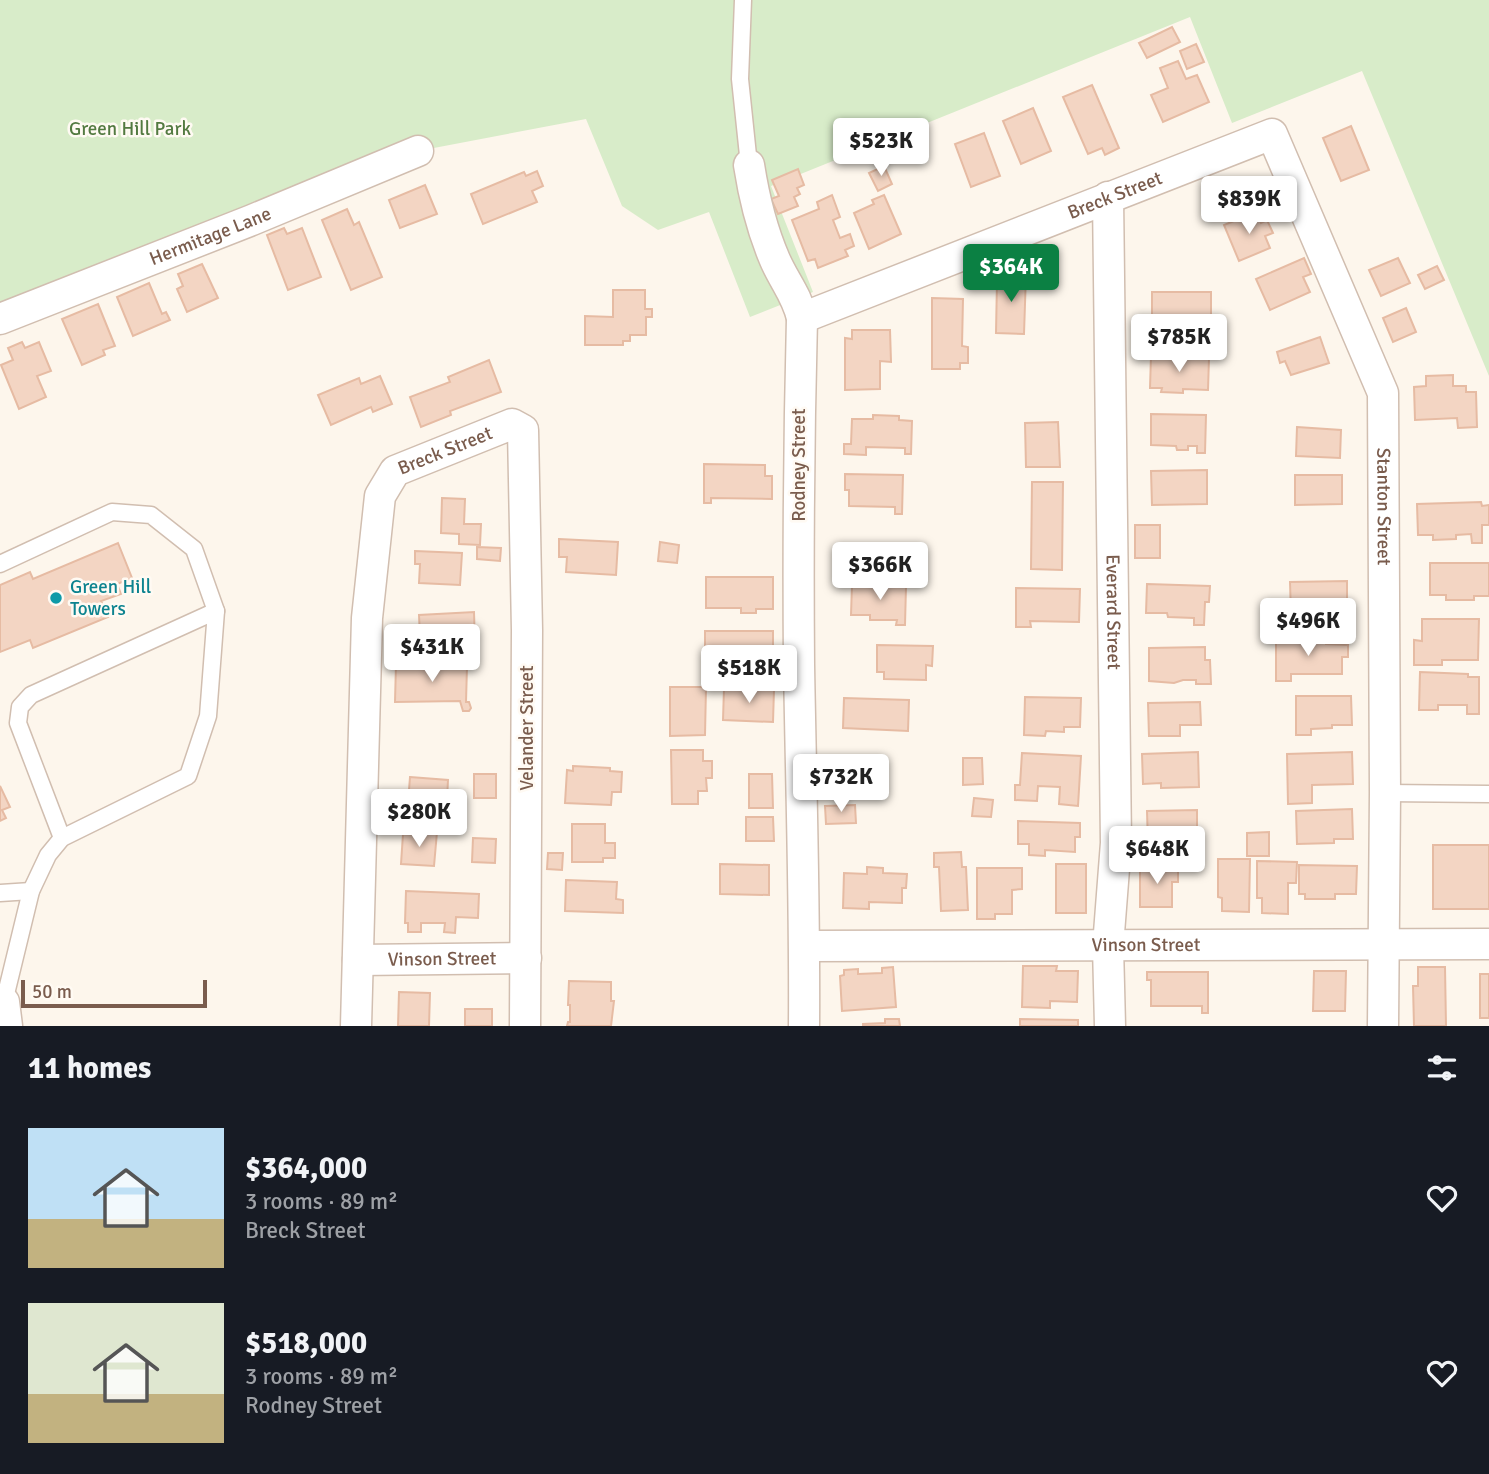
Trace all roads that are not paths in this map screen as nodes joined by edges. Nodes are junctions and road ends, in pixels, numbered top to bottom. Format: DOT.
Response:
graph roads {
  1 [pos="743,0"];
  2 [pos="1272,134"];
  3 [pos="418,150"];
  4 [pos="749,165"];
  5 [pos="1108,197"];
  6 [pos="802,318"];
  7 [pos="0,319"];
  8 [pos="523,429"];
  9 [pos="0,564"];
  10 [pos="216,611"];
  11 [pos="1385,793"];
  12 [pos="1489,794"];
  13 [pos="62,838"];
  14 [pos="31,891"];
  15 [pos="0,893"];
  16 [pos="1383,944"];
  17 [pos="1489,944"];
  18 [pos="805,946"];
  19 [pos="1108,946"];
  20 [pos="526,958"];
  21 [pos="358,960"];
  22 [pos="4,1010"];
  23 [pos="356,1026"];
  24 [pos="525,1026"];
  25 [pos="804,1026"];
  26 [pos="1110,1026"];
  27 [pos="1382,1026"];
  1 -- 4 [label="lane, Rodney Street"];
  2 -- 5 [label="street, Breck Street"];
  2 -- 11 [label="street, Stanton Street"];
  3 -- 7 [label="street, Hermitage Lane"];
  4 -- 6 [label="street, Rodney Street"];
  5 -- 6 [label="street, Breck Street"];
  5 -- 19 [label="street, Everard Street"];
  6 -- 18 [label="street, Rodney Street"];
  8 -- 20 [label="street, Velander Street"];
  8 -- 21 [label="street, Breck Street"];
  9 -- 10 [label="lane"];
  10 -- 13 [label="lane"];
  10 -- 13 [label="lane"];
  11 -- 12 [label="lane"];
  11 -- 16 [label="street, Stanton Street"];
  13 -- 14 [label="lane"];
  14 -- 15 [label="lane"];
  14 -- 22 [label="lane"];
  16 -- 17 [label="street, Vinson Street"];
  16 -- 19 [label="street, Vinson Street"];
  16 -- 27 [label="street, Stanton Street"];
  18 -- 19 [label="street, Vinson Street"];
  18 -- 25 [label="street, Rodney Street"];
  19 -- 26 [label="street, Everard Street"];
  20 -- 21 [label="street, Vinson Street"];
  20 -- 24 [label="street, Velander Street"];
  21 -- 23 [label="street"];
}
